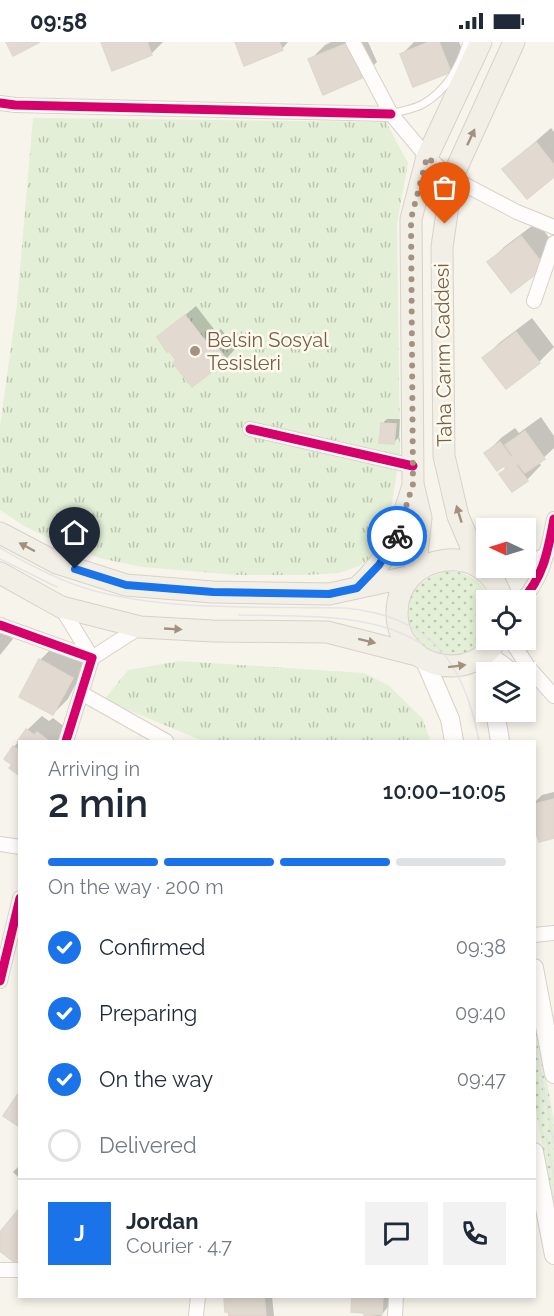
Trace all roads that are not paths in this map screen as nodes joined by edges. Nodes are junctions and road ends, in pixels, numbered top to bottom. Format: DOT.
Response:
graph roads {
  1 [pos="353,42"];
  2 [pos="467,42"];
  3 [pos="481,42"];
  4 [pos="514,42"];
  5 [pos="0,103"];
  6 [pos="391,114"];
  7 [pos="427,157"];
  8 [pos="452,178"];
  9 [pos="554,227"];
  10 [pos="554,243"];
  11 [pos="534,301"];
  12 [pos="250,429"];
  13 [pos="413,475"];
  14 [pos="554,519"];
  15 [pos="0,533"];
  16 [pos="551,555"];
  17 [pos="476,556"];
  18 [pos="536,561"];
  19 [pos="476,566"];
  20 [pos="0,573"];
  21 [pos="414,574"];
  22 [pos="490,578"];
  23 [pos="357,588"];
  24 [pos="498,590"];
  25 [pos="530,590"];
  26 [pos="61,607"];
  27 [pos="0,625"];
  28 [pos="140,627"];
  29 [pos="517,650"];
  30 [pos="489,655"];
  31 [pos="92,658"];
  32 [pos="421,658"];
  33 [pos="536,687"];
  34 [pos="81,693"];
  35 [pos="554,698"];
  36 [pos="497,722"];
  37 [pos="66,740"];
  38 [pos="164,740"];
  39 [pos="454,740"];
  40 [pos="500,740"];
  41 [pos="0,844"];
  42 [pos="18,847"];
  43 [pos="18,906"];
  44 [pos="554,933"];
  45 [pos="536,934"];
  46 [pos="536,979"];
  47 [pos="0,981"];
  48 [pos="554,1074"];
  49 [pos="536,1162"];
  50 [pos="554,1255"];
  51 [pos="0,1270"];
  52 [pos="18,1270"];
  53 [pos="198,1298"];
  54 [pos="396,1298"];
  55 [pos="196,1316"];
  56 [pos="395,1316"];
  1 -- 6 [label="street"];
  2 -- 6 [label="lane"];
  3 -- 7 [label="main road, Taha Carım Caddesi"];
  8 -- 4 [label="main road, Taha Carım Caddesi, one-way"];
  5 -- 6 [label="street"];
  6 -- 7 [label="street"];
  7 -- 8 [label="street"];
  7 -- 13 [label="main road, Taha Carım Caddesi"];
  8 -- 9 [label="street"];
  17 -- 8 [label="main road, Taha Carım Caddesi, one-way"];
  10 -- 11 [label="street"];
  12 -- 13 [label="street"];
  13 -- 21 [label="main road, Taha Carım Caddesi"];
  13 -- 23 [label="main road"];
  14 -- 16 [label="street"];
  23 -- 15 [label="main road, one-way"];
  16 -- 18 [label="street"];
  16 -- 25 [label="street"];
  19 -- 21 [label="main road"];
  20 -- 26 [label="main road"];
  21 -- 23 [label="main road"];
  21 -- 32 [label="main road, Taha Carım Caddesi"];
  22 -- 24 [label="main road, Taha Carım Caddesi"];
  26 -- 28 [label="main road"];
  26 -- 31 [label="street"];
  27 -- 31 [label="street"];
  28 -- 31 [label="street"];
  28 -- 32 [label="main road, one-way"];
  29 -- 35 [label="street"];
  32 -- 30 [label="main road, one-way"];
  31 -- 34 [label="street"];
  32 -- 39 [label="main road"];
  33 -- 35 [label="street"];
  34 -- 37 [label="street"];
  34 -- 38 [label="street"];
  36 -- 40 [label="main road"];
  41 -- 42 [label="street"];
  43 -- 47 [label="street"];
  44 -- 45 [label="street"];
  46 -- 48 [label="main road"];
  49 -- 50 [label="main road"];
  51 -- 52 [label="street"];
  53 -- 55 [label="street"];
  54 -- 56 [label="street"];
}
